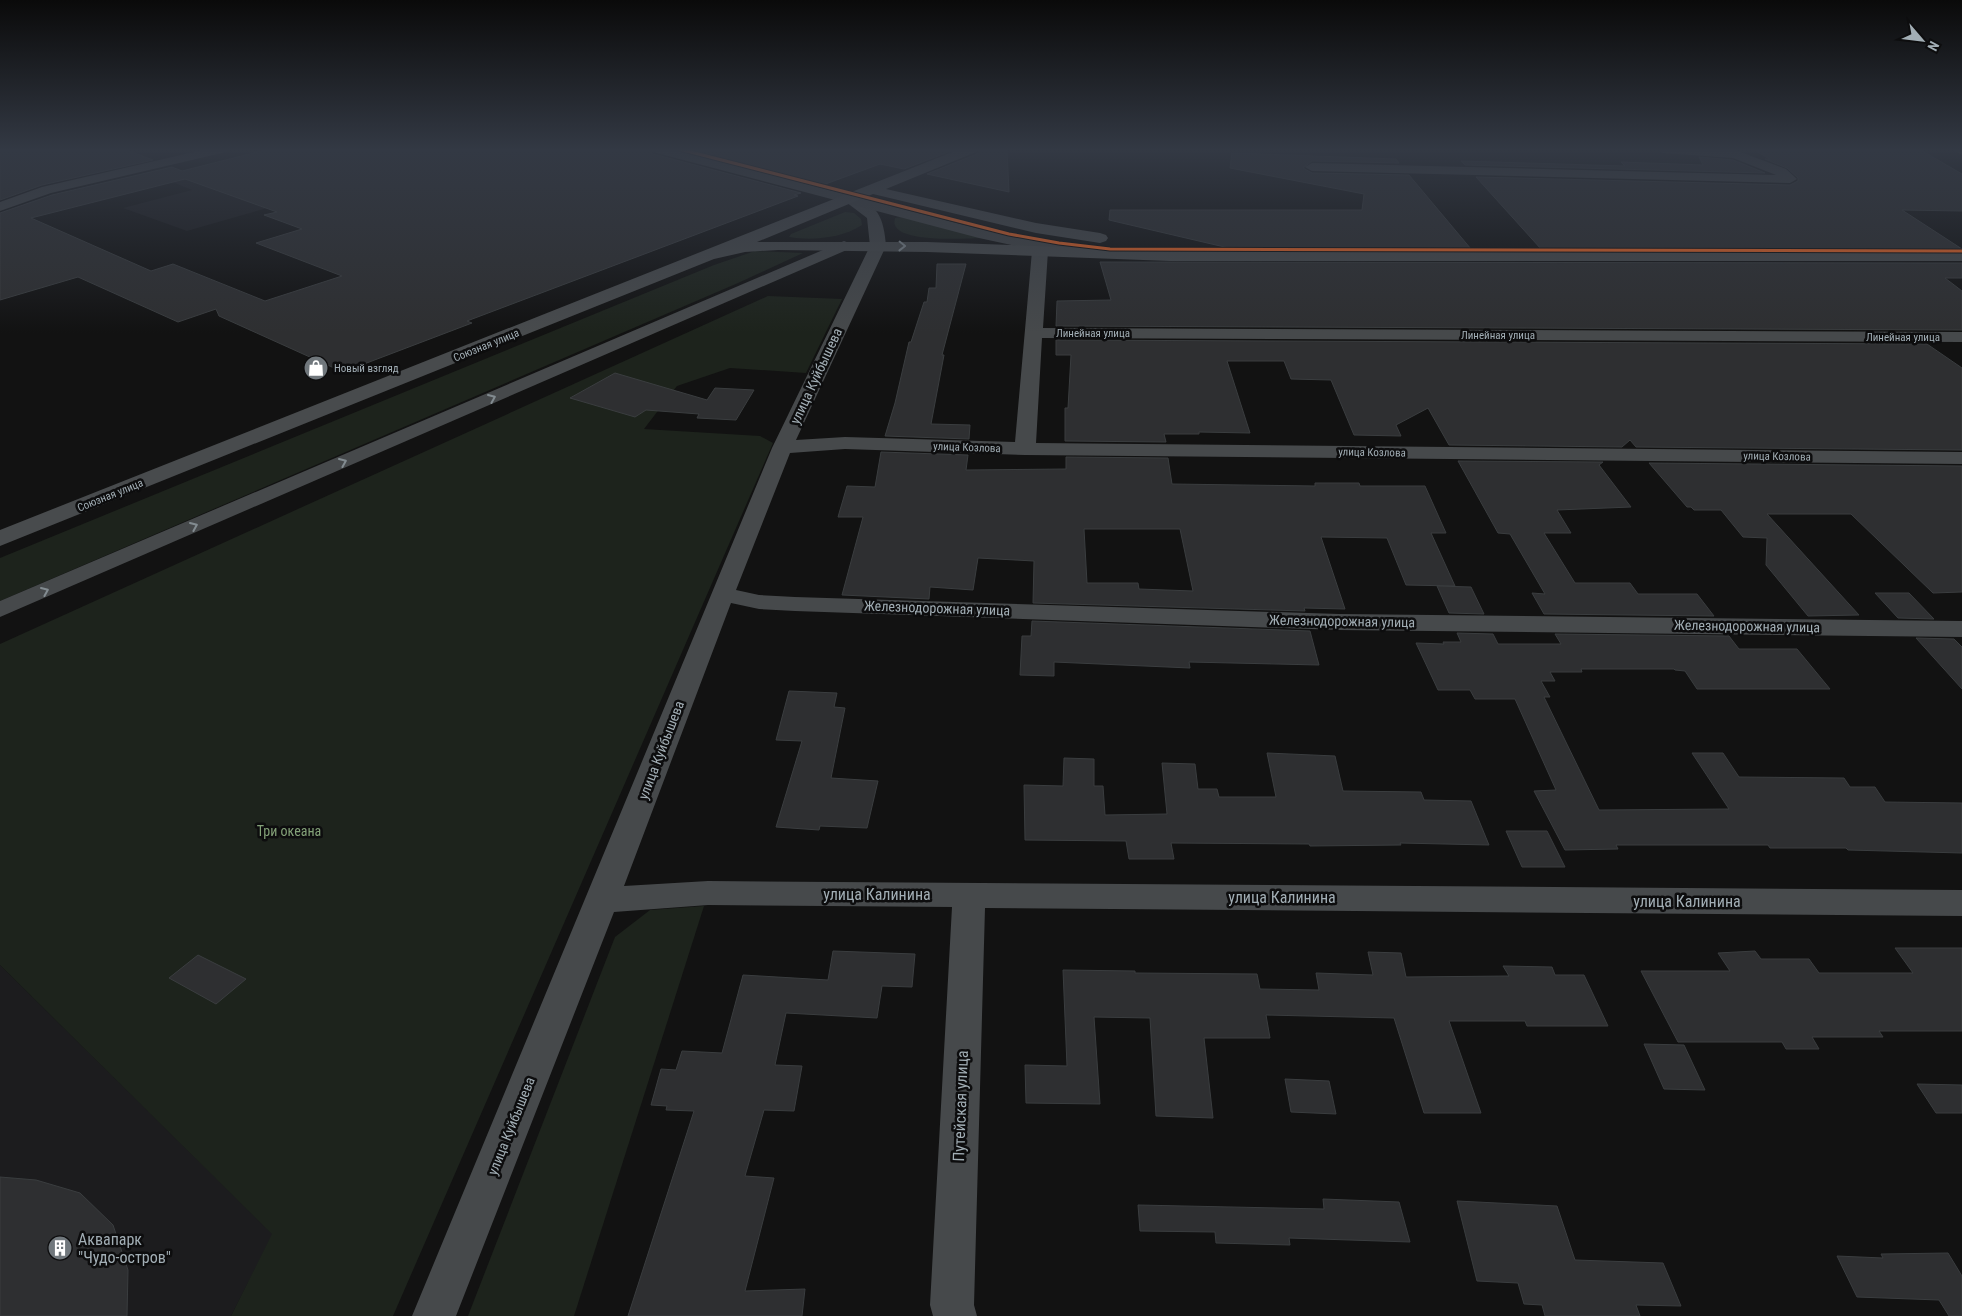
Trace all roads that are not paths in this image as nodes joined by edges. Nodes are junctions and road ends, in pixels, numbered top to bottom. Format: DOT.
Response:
graph roads {
  1 [pos="813,210"];
  2 [pos="869,210"];
  3 [pos="919,210"];
  4 [pos="960,210"];
  5 [pos="1962,241"];
  6 [pos="844,246"];
  7 [pos="878,246"];
  8 [pos="1040,251"];
  9 [pos="714,254"];
  10 [pos="1109,254"];
  11 [pos="1962,256"];
  12 [pos="1034,333"];
  13 [pos="1962,338"];
  14 [pos="782,448"];
  15 [pos="1025,449"];
  16 [pos="1962,458"];
  17 [pos="0,539"];
  18 [pos="722,594"];
  19 [pos="0,610"];
  20 [pos="1962,629"];
  21 [pos="969,895"];
  22 [pos="602,900"];
  23 [pos="1962,903"];
  24 [pos="434,1316"];
  25 [pos="955,1316"];
  1 -- 9 [label="main road, Союзная улица"];
  2 -- 7 [label="street, улица Куйбышева"];
  3 -- 10 [label="main road"];
  4 -- 5 [label="main road"];
  6 -- 7 [label="main road"];
  6 -- 9 [label="main road"];
  19 -- 6 [label="street, one-way"];
  7 -- 8 [label="main road, one-way"];
  7 -- 14 [label="street, улица Куйбышева"];
  8 -- 10 [label="main road"];
  8 -- 12 [label="street"];
  9 -- 17 [label="main road, Союзная улица"];
  10 -- 11 [label="main road"];
  12 -- 13 [label="street, Линейная улица"];
  12 -- 15 [label="street"];
  14 -- 15 [label="street, улица Козлова"];
  14 -- 18 [label="street, улица Куйбышева"];
  15 -- 16 [label="street, улица Козлова"];
  18 -- 20 [label="street, Железнодорожная улица"];
  18 -- 22 [label="street, улица Куйбышева"];
  21 -- 22 [label="street, улица Калинина"];
  21 -- 23 [label="street, улица Калинина"];
  21 -- 25 [label="street, Путейская улица"];
  22 -- 24 [label="street, улица Куйбышева"];
}
